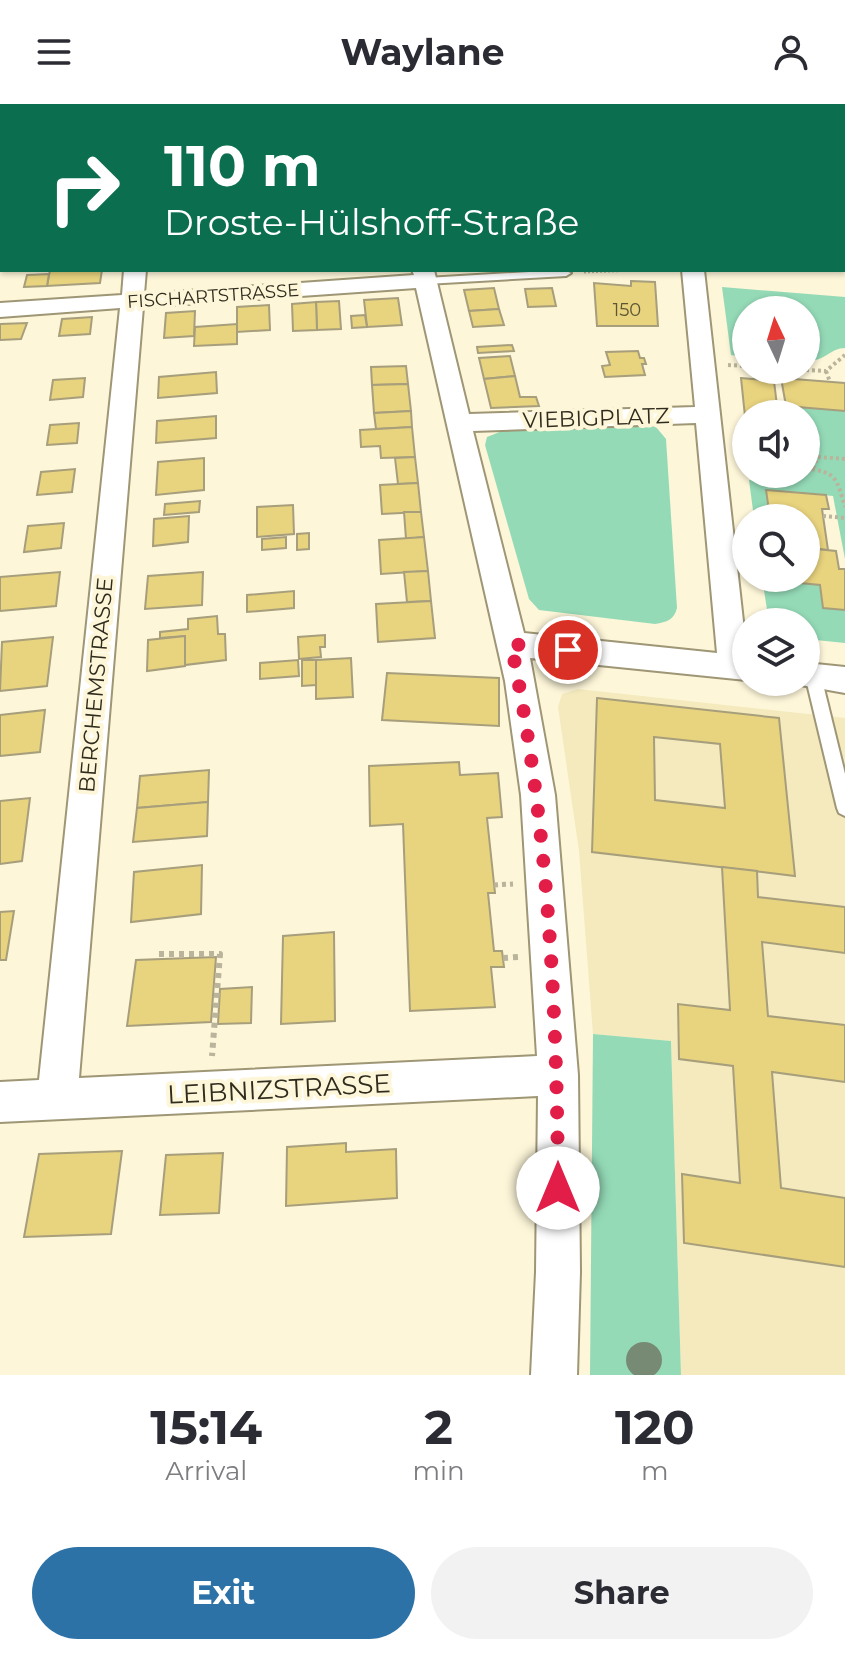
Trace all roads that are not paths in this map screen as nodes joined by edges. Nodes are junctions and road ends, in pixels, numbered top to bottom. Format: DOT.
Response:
graph roads {
  1 [pos="135,272"];
  2 [pos="693,272"];
  3 [pos="566,273"];
  4 [pos="424,275"];
  5 [pos="132,301"];
  6 [pos="0,310"];
  7 [pos="709,415"];
  8 [pos="459,423"];
  9 [pos="733,608"];
  10 [pos="511,644"];
  11 [pos="732,667"];
  12 [pos="820,677"];
  13 [pos="845,680"];
  14 [pos="815,696"];
  15 [pos="845,808"];
  16 [pos="558,1075"];
  17 [pos="57,1100"];
  18 [pos="0,1102"];
  19 [pos="554,1375"];
  1 -- 5 [label="street, BERCHEMSTRASSE"];
  2 -- 7 [label="street"];
  3 -- 4 [label="lane"];
  4 -- 5 [label="street, FISCHARTSTRASSE"];
  4 -- 8 [label="street"];
  5 -- 6 [label="street, FISCHARTSTRASSE"];
  5 -- 17 [label="street, BERCHEMSTRASSE"];
  7 -- 8 [label="street, VIEBIGPLATZ"];
  7 -- 9 [label="street"];
  8 -- 10 [label="street"];
  10 -- 11 [label="street"];
  10 -- 16 [label="street"];
  12 -- 13 [label="street"];
  14 -- 15 [label="lane"];
  16 -- 17 [label="street, LEIBNIZSTRASSE"];
  16 -- 19 [label="street"];
  17 -- 18 [label="street, LEIBNIZSTRASSE"];
}
